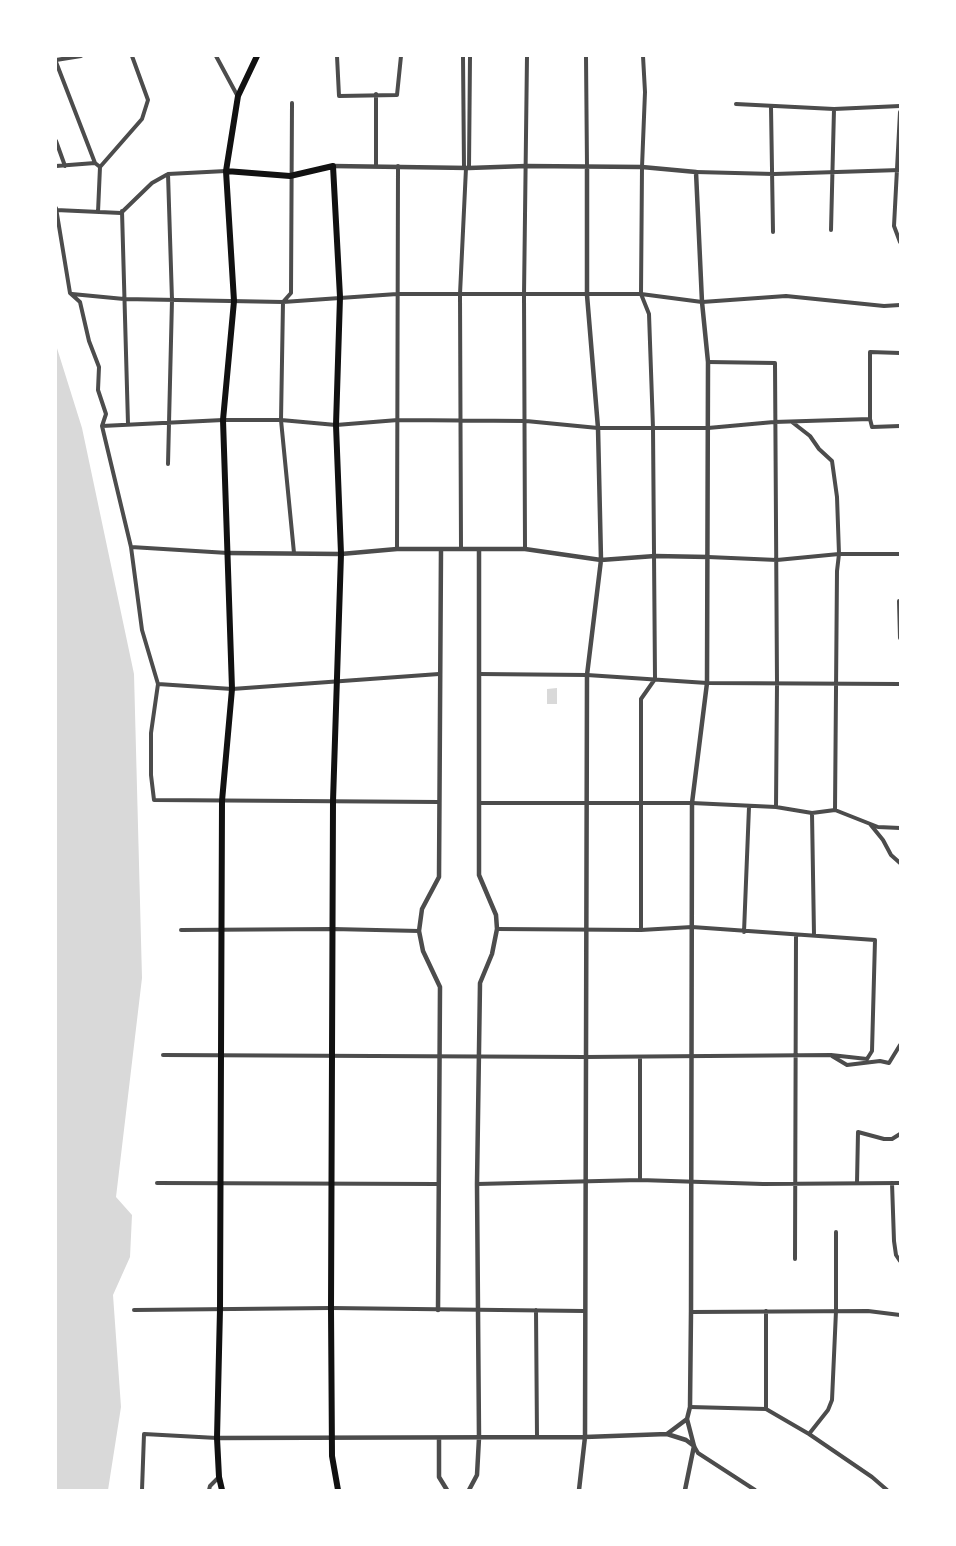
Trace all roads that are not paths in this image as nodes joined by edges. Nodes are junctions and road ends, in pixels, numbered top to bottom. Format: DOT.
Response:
graph roads {
  1 [pos="81,56"];
  2 [pos="132,56"];
  3 [pos="216,56"];
  4 [pos="256,56"];
  5 [pos="337,56"];
  6 [pos="400,56"];
  7 [pos="463,56"];
  8 [pos="470,56"];
  9 [pos="527,56"];
  10 [pos="586,56"];
  11 [pos="643,56"];
  12 [pos="67,57"];
  13 [pos="56,61"];
  14 [pos="376,94"];
  15 [pos="238,96"];
  16 [pos="292,103"];
  17 [pos="736,104"];
  18 [pos="900,106"];
  19 [pos="771,107"];
  20 [pos="834,109"];
  21 [pos="900,112"];
  22 [pos="56,141"];
  23 [pos="95,163"];
  24 [pos="56,166"];
  25 [pos="65,166"];
  26 [pos="333,166"];
  27 [pos="376,166"];
  28 [pos="398,166"];
  29 [pos="526,166"];
  30 [pos="100,167"];
  31 [pos="586,167"];
  32 [pos="642,167"];
  33 [pos="466,168"];
  34 [pos="899,170"];
  35 [pos="226,171"];
  36 [pos="696,172"];
  37 [pos="834,172"];
  38 [pos="168,174"];
  39 [pos="774,174"];
  40 [pos="290,176"];
  41 [pos="56,209"];
  42 [pos="898,210"];
  43 [pos="122,211"];
  44 [pos="99,212"];
  45 [pos="831,230"];
  46 [pos="773,232"];
  47 [pos="900,242"];
  48 [pos="70,293"];
  49 [pos="397,294"];
  50 [pos="460,294"];
  51 [pos="641,294"];
  52 [pos="524,295"];
  53 [pos="587,295"];
  54 [pos="340,297"];
  55 [pos="124,299"];
  56 [pos="172,300"];
  57 [pos="234,301"];
  58 [pos="283,302"];
  59 [pos="702,302"];
  60 [pos="900,305"];
  61 [pos="900,353"];
  62 [pos="708,362"];
  63 [pos="870,419"];
  64 [pos="223,420"];
  65 [pos="280,420"];
  66 [pos="398,420"];
  67 [pos="461,421"];
  68 [pos="526,421"];
  69 [pos="774,422"];
  70 [pos="792,422"];
  71 [pos="128,423"];
  72 [pos="168,424"];
  73 [pos="336,425"];
  74 [pos="102,426"];
  75 [pos="900,426"];
  76 [pos="598,428"];
  77 [pos="653,428"];
  78 [pos="708,428"];
  79 [pos="168,464"];
  80 [pos="131,547"];
  81 [pos="398,549"];
  82 [pos="441,549"];
  83 [pos="461,549"];
  84 [pos="479,549"];
  85 [pos="525,549"];
  86 [pos="228,553"];
  87 [pos="294,553"];
  88 [pos="341,554"];
  89 [pos="839,554"];
  90 [pos="900,554"];
  91 [pos="655,556"];
  92 [pos="708,557"];
  93 [pos="777,560"];
  94 [pos="601,561"];
  95 [pos="900,601"];
  96 [pos="900,638"];
  97 [pos="439,674"];
  98 [pos="479,674"];
  99 [pos="587,675"];
  100 [pos="655,679"];
  101 [pos="338,680"];
  102 [pos="836,682"];
  103 [pos="707,683"];
  104 [pos="158,684"];
  105 [pos="777,684"];
  106 [pos="900,684"];
  107 [pos="232,689"];
  108 [pos="222,801"];
  109 [pos="333,801"];
  110 [pos="439,802"];
  111 [pos="479,803"];
  112 [pos="586,803"];
  113 [pos="640,803"];
  114 [pos="692,803"];
  115 [pos="750,807"];
  116 [pos="776,807"];
  117 [pos="835,810"];
  118 [pos="812,813"];
  119 [pos="869,822"];
  120 [pos="900,828"];
  121 [pos="900,863"];
  122 [pos="692,927"];
  123 [pos="333,929"];
  124 [pos="497,929"];
  125 [pos="181,930"];
  126 [pos="221,930"];
  127 [pos="641,930"];
  128 [pos="419,931"];
  129 [pos="585,931"];
  130 [pos="744,932"];
  131 [pos="796,935"];
  132 [pos="814,935"];
  133 [pos="900,1045"];
  134 [pos="163,1055"];
  135 [pos="221,1055"];
  136 [pos="831,1055"];
  137 [pos="333,1056"];
  138 [pos="440,1056"];
  139 [pos="478,1056"];
  140 [pos="640,1056"];
  141 [pos="692,1056"];
  142 [pos="796,1056"];
  143 [pos="585,1057"];
  144 [pos="900,1134"];
  145 [pos="640,1180"];
  146 [pos="691,1181"];
  147 [pos="584,1182"];
  148 [pos="157,1183"];
  149 [pos="857,1183"];
  150 [pos="892,1183"];
  151 [pos="220,1184"];
  152 [pos="331,1184"];
  153 [pos="437,1184"];
  154 [pos="477,1184"];
  155 [pos="796,1184"];
  156 [pos="900,1184"];
  157 [pos="836,1232"];
  158 [pos="795,1259"];
  159 [pos="900,1261"];
  160 [pos="331,1308"];
  161 [pos="220,1309"];
  162 [pos="134,1310"];
  163 [pos="438,1310"];
  164 [pos="477,1310"];
  165 [pos="536,1310"];
  166 [pos="584,1311"];
  167 [pos="766,1311"];
  168 [pos="836,1311"];
  169 [pos="691,1312"];
  170 [pos="900,1315"];
  171 [pos="690,1407"];
  172 [pos="766,1409"];
  173 [pos="687,1419"];
  174 [pos="667,1434"];
  175 [pos="809,1434"];
  176 [pos="332,1437"];
  177 [pos="537,1437"];
  178 [pos="585,1437"];
  179 [pos="217,1438"];
  180 [pos="439,1438"];
  181 [pos="479,1438"];
  182 [pos="694,1446"];
  183 [pos="219,1477"];
  184 [pos="469,1489"];
  185 [pos="448,1490"];
  186 [pos="581,1490"];
  187 [pos="142,1491"];
  188 [pos="209,1491"];
  189 [pos="222,1491"];
  190 [pos="338,1491"];
  191 [pos="460,1491"];
  192 [pos="685,1491"];
  193 [pos="755,1491"];
  194 [pos="887,1491"];
  1 -- 12 [label="street"];
  2 -- 30 [label="street"];
  3 -- 15 [label="street"];
  4 -- 15 [label="highway"];
  5 -- 14 [label="street"];
  6 -- 14 [label="street"];
  7 -- 33 [label="street"];
  8 -- 33 [label="street"];
  9 -- 29 [label="street"];
  10 -- 31 [label="street"];
  11 -- 32 [label="street"];
  12 -- 13 [label="street"];
  13 -- 23 [label="street"];
  14 -- 27 [label="street"];
  15 -- 35 [label="highway"];
  16 -- 40 [label="street"];
  17 -- 19 [label="street"];
  18 -- 20 [label="street"];
  19 -- 20 [label="street"];
  19 -- 39 [label="street"];
  20 -- 37 [label="street"];
  21 -- 34 [label="street"];
  22 -- 25 [label="street"];
  23 -- 25 [label="street"];
  23 -- 30 [label="street"];
  24 -- 25 [label="street"];
  26 -- 27 [label="street"];
  26 -- 40 [label="highway"];
  26 -- 54 [label="highway"];
  27 -- 28 [label="street"];
  28 -- 33 [label="street"];
  28 -- 49 [label="street"];
  29 -- 31 [label="street"];
  29 -- 33 [label="street"];
  29 -- 52 [label="street"];
  30 -- 44 [label="street"];
  31 -- 32 [label="street"];
  31 -- 53 [label="street"];
  32 -- 36 [label="street"];
  32 -- 51 [label="street"];
  33 -- 50 [label="street"];
  34 -- 37 [label="street"];
  34 -- 42 [label="street"];
  35 -- 38 [label="street"];
  35 -- 40 [label="highway"];
  35 -- 57 [label="highway"];
  36 -- 39 [label="street"];
  36 -- 59 [label="street"];
  37 -- 39 [label="street"];
  37 -- 45 [label="street"];
  38 -- 43 [label="street"];
  38 -- 56 [label="street"];
  39 -- 46 [label="street"];
  40 -- 58 [label="street"];
  41 -- 44 [label="street"];
  41 -- 48 [label="street"];
  42 -- 47 [label="street"];
  43 -- 44 [label="street"];
  43 -- 55 [label="street"];
  48 -- 55 [label="street"];
  48 -- 74 [label="street"];
  49 -- 50 [label="street"];
  49 -- 54 [label="street"];
  49 -- 66 [label="street"];
  50 -- 52 [label="street"];
  50 -- 67 [label="street"];
  51 -- 53 [label="street"];
  51 -- 59 [label="street"];
  51 -- 77 [label="street"];
  52 -- 53 [label="street"];
  52 -- 68 [label="street"];
  53 -- 76 [label="street"];
  54 -- 58 [label="street"];
  54 -- 73 [label="highway"];
  55 -- 56 [label="street"];
  55 -- 71 [label="street"];
  56 -- 57 [label="street"];
  56 -- 72 [label="street"];
  57 -- 58 [label="street"];
  57 -- 64 [label="highway"];
  58 -- 65 [label="street"];
  59 -- 60 [label="street"];
  59 -- 62 [label="street"];
  61 -- 63 [label="street"];
  62 -- 69 [label="street"];
  62 -- 78 [label="street"];
  63 -- 70 [label="street"];
  63 -- 75 [label="street"];
  64 -- 65 [label="street"];
  64 -- 72 [label="street"];
  64 -- 86 [label="highway"];
  65 -- 73 [label="street"];
  65 -- 87 [label="street"];
  66 -- 67 [label="street"];
  66 -- 73 [label="street"];
  66 -- 81 [label="street"];
  67 -- 68 [label="street"];
  67 -- 83 [label="street"];
  68 -- 76 [label="street"];
  68 -- 85 [label="street"];
  69 -- 70 [label="street"];
  69 -- 78 [label="street"];
  69 -- 93 [label="street"];
  70 -- 89 [label="street"];
  71 -- 72 [label="street"];
  71 -- 74 [label="street"];
  72 -- 79 [label="street"];
  73 -- 88 [label="highway"];
  74 -- 80 [label="street"];
  76 -- 77 [label="street"];
  76 -- 94 [label="street"];
  77 -- 78 [label="street"];
  77 -- 91 [label="street"];
  78 -- 92 [label="street"];
  80 -- 86 [label="street"];
  80 -- 104 [label="street"];
  81 -- 82 [label="street"];
  81 -- 88 [label="street"];
  82 -- 83 [label="street"];
  82 -- 97 [label="street"];
  83 -- 84 [label="street"];
  84 -- 85 [label="street"];
  84 -- 98 [label="street"];
  85 -- 94 [label="street"];
  86 -- 87 [label="street"];
  86 -- 107 [label="highway"];
  87 -- 88 [label="street"];
  88 -- 101 [label="highway"];
  89 -- 90 [label="street"];
  89 -- 93 [label="street"];
  89 -- 102 [label="street"];
  91 -- 92 [label="street"];
  91 -- 94 [label="street"];
  91 -- 100 [label="street"];
  92 -- 93 [label="street"];
  92 -- 103 [label="street"];
  93 -- 105 [label="street"];
  94 -- 99 [label="street"];
  95 -- 96 [label="street"];
  97 -- 101 [label="street"];
  97 -- 110 [label="street"];
  98 -- 99 [label="street"];
  98 -- 111 [label="street"];
  99 -- 100 [label="street"];
  99 -- 112 [label="street"];
  100 -- 103 [label="street"];
  100 -- 113 [label="street"];
  101 -- 107 [label="street"];
  101 -- 109 [label="highway"];
  102 -- 105 [label="street"];
  102 -- 106 [label="street"];
  102 -- 117 [label="street"];
  103 -- 105 [label="street"];
  103 -- 114 [label="street"];
  104 -- 107 [label="street"];
  104 -- 108 [label="street"];
  105 -- 116 [label="street"];
  107 -- 108 [label="highway"];
  108 -- 109 [label="street"];
  108 -- 126 [label="highway"];
  109 -- 110 [label="street"];
  109 -- 123 [label="highway"];
  110 -- 128 [label="street"];
  111 -- 112 [label="street"];
  111 -- 124 [label="street"];
  112 -- 113 [label="street"];
  112 -- 129 [label="street"];
  113 -- 114 [label="street"];
  113 -- 127 [label="street"];
  114 -- 115 [label="street"];
  114 -- 122 [label="street"];
  115 -- 116 [label="street"];
  115 -- 130 [label="street"];
  116 -- 118 [label="street"];
  117 -- 118 [label="street"];
  117 -- 119 [label="street"];
  118 -- 132 [label="street"];
  119 -- 120 [label="street"];
  119 -- 121 [label="street"];
  122 -- 127 [label="street"];
  122 -- 130 [label="street"];
  122 -- 141 [label="street"];
  123 -- 126 [label="street"];
  123 -- 128 [label="street"];
  123 -- 137 [label="highway"];
  124 -- 129 [label="street"];
  124 -- 139 [label="street"];
  125 -- 126 [label="street"];
  126 -- 135 [label="highway"];
  127 -- 129 [label="street"];
  128 -- 138 [label="street"];
  129 -- 143 [label="street"];
  130 -- 131 [label="street"];
  131 -- 132 [label="street"];
  131 -- 142 [label="street"];
  132 -- 136 [label="street"];
  133 -- 136 [label="street"];
  134 -- 135 [label="street"];
  135 -- 137 [label="street"];
  135 -- 151 [label="highway"];
  136 -- 142 [label="street"];
  137 -- 138 [label="street"];
  137 -- 152 [label="highway"];
  138 -- 139 [label="street"];
  138 -- 153 [label="street"];
  139 -- 143 [label="street"];
  139 -- 154 [label="street"];
  140 -- 141 [label="street"];
  140 -- 143 [label="street"];
  140 -- 145 [label="street"];
  141 -- 142 [label="street"];
  141 -- 146 [label="street"];
  142 -- 155 [label="street"];
  143 -- 147 [label="street"];
  144 -- 149 [label="street"];
  145 -- 146 [label="street"];
  145 -- 147 [label="street"];
  146 -- 155 [label="street"];
  146 -- 169 [label="street"];
  147 -- 154 [label="street"];
  147 -- 166 [label="street"];
  148 -- 151 [label="street"];
  149 -- 150 [label="street"];
  149 -- 155 [label="street"];
  150 -- 156 [label="street"];
  150 -- 159 [label="street"];
  151 -- 152 [label="street"];
  151 -- 161 [label="highway"];
  152 -- 153 [label="street"];
  152 -- 160 [label="highway"];
  153 -- 163 [label="street"];
  154 -- 164 [label="street"];
  155 -- 158 [label="street"];
  157 -- 168 [label="street"];
  160 -- 161 [label="street"];
  160 -- 163 [label="street"];
  160 -- 176 [label="highway"];
  161 -- 162 [label="street"];
  161 -- 179 [label="highway"];
  163 -- 164 [label="street"];
  164 -- 165 [label="street"];
  164 -- 181 [label="street"];
  165 -- 166 [label="street"];
  165 -- 177 [label="street"];
  166 -- 178 [label="street"];
  167 -- 168 [label="street"];
  167 -- 169 [label="street"];
  167 -- 172 [label="street"];
  168 -- 170 [label="street"];
  168 -- 175 [label="street"];
  169 -- 171 [label="street"];
  171 -- 172 [label="street"];
  171 -- 173 [label="street"];
  172 -- 175 [label="street"];
  173 -- 174 [label="street"];
  173 -- 182 [label="street"];
  174 -- 178 [label="street"];
  174 -- 182 [label="street"];
  175 -- 194 [label="street"];
  176 -- 179 [label="street"];
  176 -- 180 [label="street"];
  176 -- 190 [label="highway"];
  177 -- 178 [label="street"];
  177 -- 181 [label="street"];
  178 -- 186 [label="street"];
  179 -- 183 [label="highway"];
  179 -- 187 [label="street"];
  180 -- 181 [label="street"];
  180 -- 185 [label="street"];
  181 -- 184 [label="street"];
  182 -- 192 [label="street"];
  182 -- 193 [label="street"];
  183 -- 188 [label="street"];
  183 -- 189 [label="highway"];
  184 -- 191 [label="street"];
}
